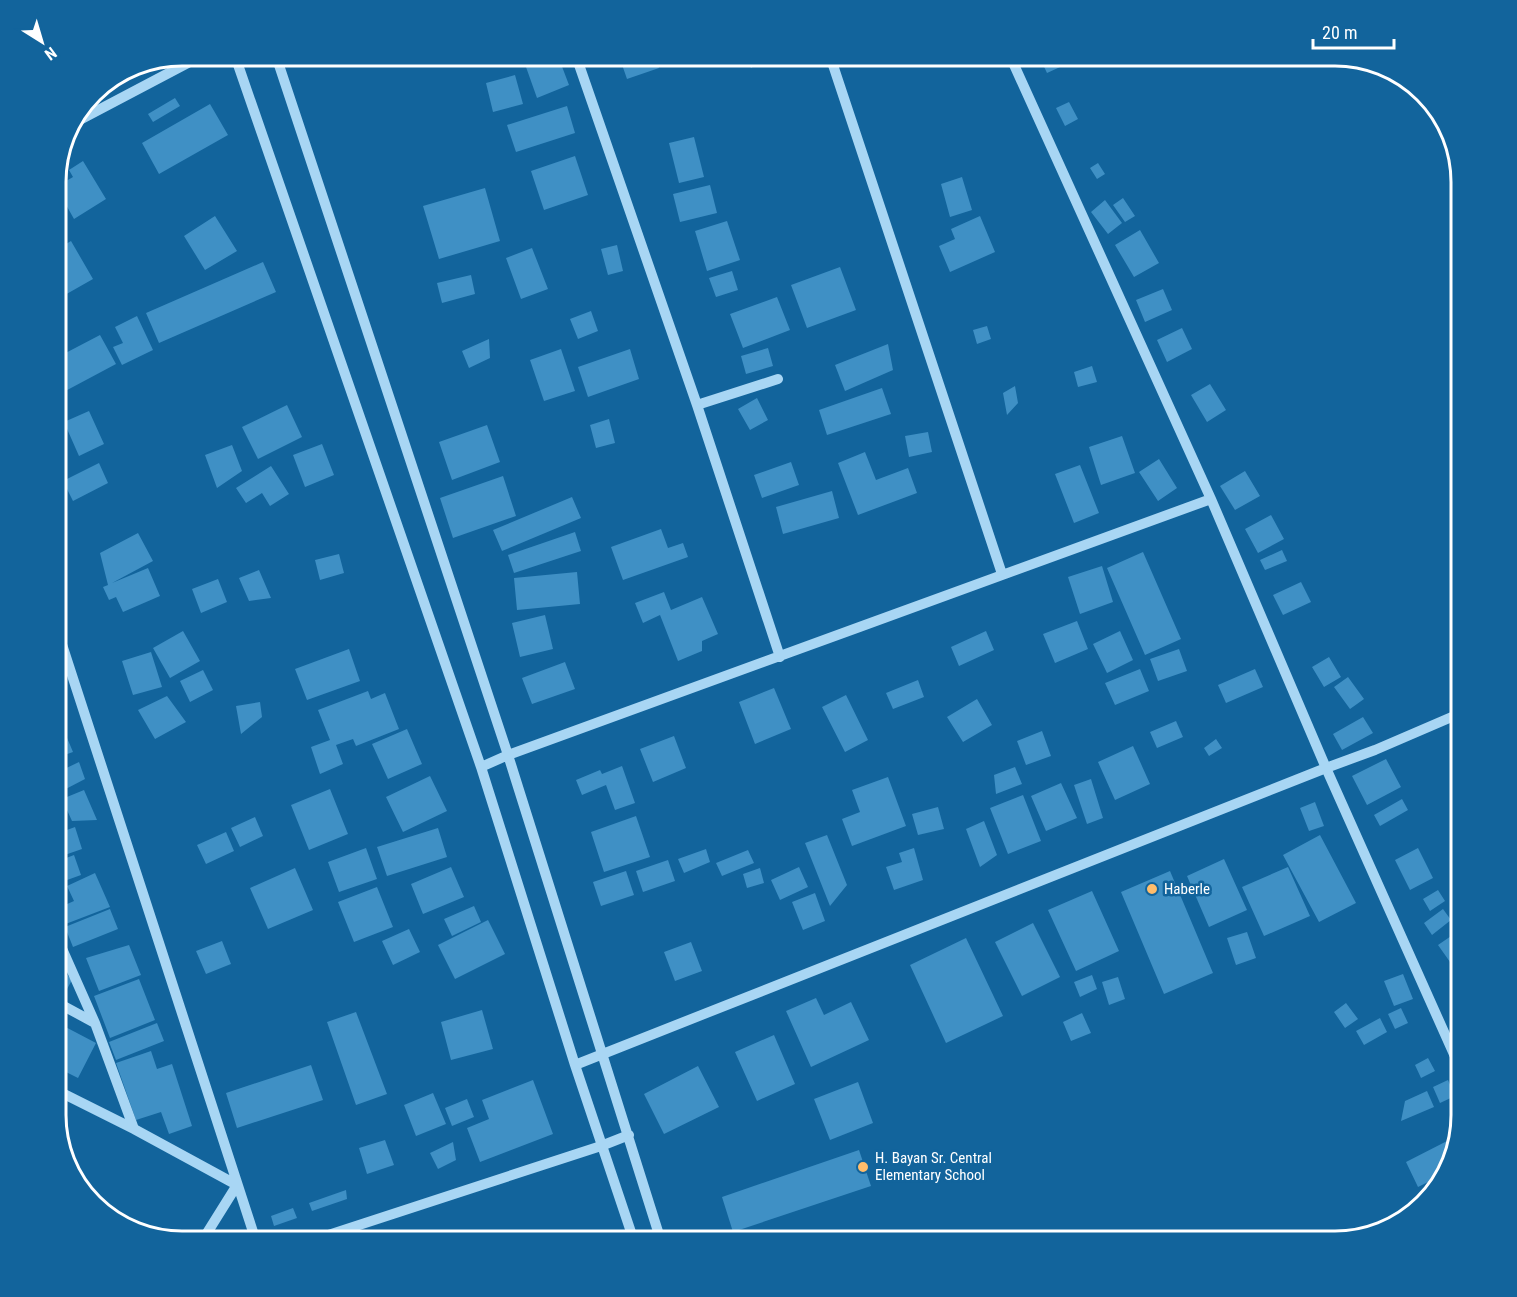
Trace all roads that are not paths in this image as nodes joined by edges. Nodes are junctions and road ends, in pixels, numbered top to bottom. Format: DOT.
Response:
graph roads {
  1 [pos="182,66"];
  2 [pos="238,66"];
  3 [pos="279,66"];
  4 [pos="579,66"];
  5 [pos="833,66"];
  6 [pos="1015,66"];
  7 [pos="89,114"];
  8 [pos="778,379"];
  9 [pos="697,405"];
  10 [pos="1211,499"];
  11 [pos="1002,574"];
  12 [pos="66,657"];
  13 [pos="780,657"];
  14 [pos="1451,717"];
  15 [pos="508,755"];
  16 [pos="481,767"];
  17 [pos="1326,768"];
  18 [pos="66,958"];
  19 [pos="66,1007"];
  20 [pos="95,1023"];
  21 [pos="1451,1048"];
  22 [pos="602,1055"];
  23 [pos="575,1065"];
  24 [pos="66,1095"];
  25 [pos="134,1129"];
  26 [pos="629,1135"];
  27 [pos="601,1146"];
  28 [pos="237,1185"];
  29 [pos="209,1231"];
  30 [pos="252,1231"];
  31 [pos="343,1231"];
  32 [pos="630,1231"];
  33 [pos="658,1231"];
  1 -- 7 [label="street"];
  2 -- 16 [label="street"];
  3 -- 15 [label="street"];
  4 -- 9 [label="street"];
  5 -- 11 [label="street"];
  6 -- 10 [label="street"];
  8 -- 9 [label="street"];
  9 -- 13 [label="street"];
  10 -- 11 [label="street"];
  10 -- 17 [label="street"];
  11 -- 13 [label="street"];
  12 -- 28 [label="street"];
  13 -- 15 [label="street"];
  14 -- 17 [label="street"];
  15 -- 16 [label="street"];
  15 -- 22 [label="street"];
  16 -- 23 [label="street"];
  17 -- 21 [label="street"];
  17 -- 22 [label="street"];
  18 -- 20 [label="street"];
  19 -- 20 [label="street"];
  20 -- 25 [label="street"];
  22 -- 23 [label="street"];
  22 -- 26 [label="street"];
  23 -- 27 [label="street"];
  24 -- 25 [label="street"];
  25 -- 28 [label="street"];
  26 -- 27 [label="street"];
  26 -- 33 [label="street"];
  27 -- 31 [label="street"];
  27 -- 32 [label="street"];
  28 -- 29 [label="street"];
  28 -- 30 [label="street"];
}
